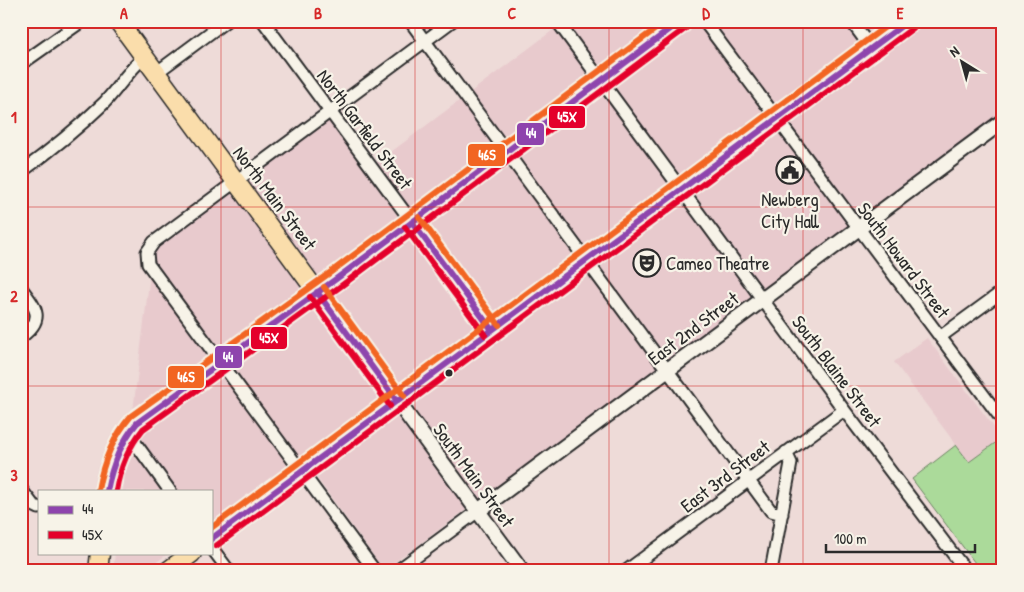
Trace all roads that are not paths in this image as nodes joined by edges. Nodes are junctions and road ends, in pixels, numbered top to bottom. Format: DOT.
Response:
graph roads {
  1 [pos="82,21"];
  2 [pos="118,21"];
  3 [pos="226,21"];
  4 [pos="263,21"];
  5 [pos="410,21"];
  6 [pos="452,21"];
  7 [pos="556,21"];
  8 [pos="681,21"];
  9 [pos="704,21"];
  10 [pos="851,21"];
  11 [pos="908,21"];
  12 [pos="425,41"];
  13 [pos="871,48"];
  14 [pos="144,57"];
  15 [pos="21,64"];
  16 [pos="156,73"];
  17 [pos="601,81"];
  18 [pos="330,112"];
  19 [pos="777,119"];
  20 [pos="1003,120"];
  21 [pos="506,152"];
  22 [pos="21,172"];
  23 [pos="236,182"];
  24 [pos="681,190"];
  25 [pos="412,222"];
  26 [pos="858,228"];
  27 [pos="586,261"];
  28 [pos="21,288"];
  29 [pos="1003,291"];
  30 [pos="317,292"];
  31 [pos="762,300"];
  32 [pos="492,330"];
  33 [pos="21,337"];
  34 [pos="940,338"];
  35 [pos="221,361"];
  36 [pos="667,370"];
  37 [pos="396,401"];
  38 [pos="844,410"];
  39 [pos="1003,421"];
  40 [pos="128,434"];
  41 [pos="786,452"];
  42 [pos="302,472"];
  43 [pos="749,480"];
  44 [pos="21,489"];
  45 [pos="107,490"];
  46 [pos="169,490"];
  47 [pos="38,508"];
  48 [pos="478,511"];
  49 [pos="782,514"];
  50 [pos="212,538"];
  51 [pos="212,548"];
  52 [pos="100,554"];
  53 [pos="191,554"];
  54 [pos="98,571"];
  55 [pos="168,571"];
  56 [pos="229,571"];
  57 [pos="375,571"];
  58 [pos="397,571"];
  59 [pos="522,571"];
  60 [pos="626,571"];
  61 [pos="771,571"];
  62 [pos="966,571"];
  1 -- 15 [label="street"];
  2 -- 14 [label="main road, North Main Street"];
  3 -- 16 [label="street"];
  4 -- 18 [label="street, North Garfield Street"];
  5 -- 12 [label="street"];
  6 -- 12 [label="street"];
  7 -- 17 [label="street, South Blaine Street"];
  8 -- 17 [label="main road"];
  9 -- 19 [label="street, South Howard Street"];
  10 -- 13 [label="street"];
  11 -- 13 [label="main road"];
  12 -- 18 [label="street"];
  12 -- 21 [label="street"];
  13 -- 19 [label="main road"];
  14 -- 16 [label="main road, North Main Street"];
  14 -- 22 [label="street"];
  16 -- 23 [label="main road, North Main Street"];
  17 -- 21 [label="main road"];
  17 -- 24 [label="street, South Blaine Street"];
  18 -- 23 [label="street"];
  18 -- 25 [label="street, North Garfield Street"];
  19 -- 24 [label="main road"];
  19 -- 26 [label="street, South Howard Street"];
  20 -- 26 [label="street, East 2nd Street"];
  21 -- 25 [label="main road"];
  21 -- 27 [label="street"];
  23 -- 30 [label="main road, North Main Street"];
  23 -- 35 [label="street"];
  24 -- 27 [label="main road"];
  24 -- 31 [label="street, South Blaine Street"];
  25 -- 30 [label="main road"];
  25 -- 32 [label="street, North Garfield Street"];
  26 -- 31 [label="street, East 2nd Street"];
  26 -- 34 [label="street, South Howard Street"];
  27 -- 32 [label="main road"];
  27 -- 36 [label="street"];
  28 -- 33 [label="street"];
  29 -- 34 [label="street"];
  30 -- 35 [label="main road"];
  30 -- 37 [label="main road, North Main Street"];
  31 -- 36 [label="street, East 2nd Street"];
  31 -- 38 [label="street, South Blaine Street"];
  32 -- 37 [label="main road"];
  34 -- 39 [label="street, South Howard Street"];
  35 -- 40 [label="main road"];
  35 -- 42 [label="street"];
  36 -- 43 [label="street"];
  36 -- 48 [label="street, East 2nd Street"];
  37 -- 42 [label="main road"];
  37 -- 48 [label="street, South Main Street"];
  38 -- 41 [label="street, East 3rd Street"];
  38 -- 62 [label="street, South Blaine Street"];
  40 -- 45 [label="main road"];
  40 -- 46 [label="street"];
  41 -- 43 [label="street, East 3rd Street"];
  41 -- 49 [label="street"];
  42 -- 50 [label="main road"];
  42 -- 57 [label="street"];
  43 -- 49 [label="street"];
  43 -- 60 [label="street, East 3rd Street"];
  44 -- 47 [label="street"];
  48 -- 58 [label="street"];
  48 -- 59 [label="street, South Main Street"];
  49 -- 61 [label="street"];
  51 -- 56 [label="street"];
  52 -- 54 [label="main road"];
  53 -- 55 [label="main road"];
}
